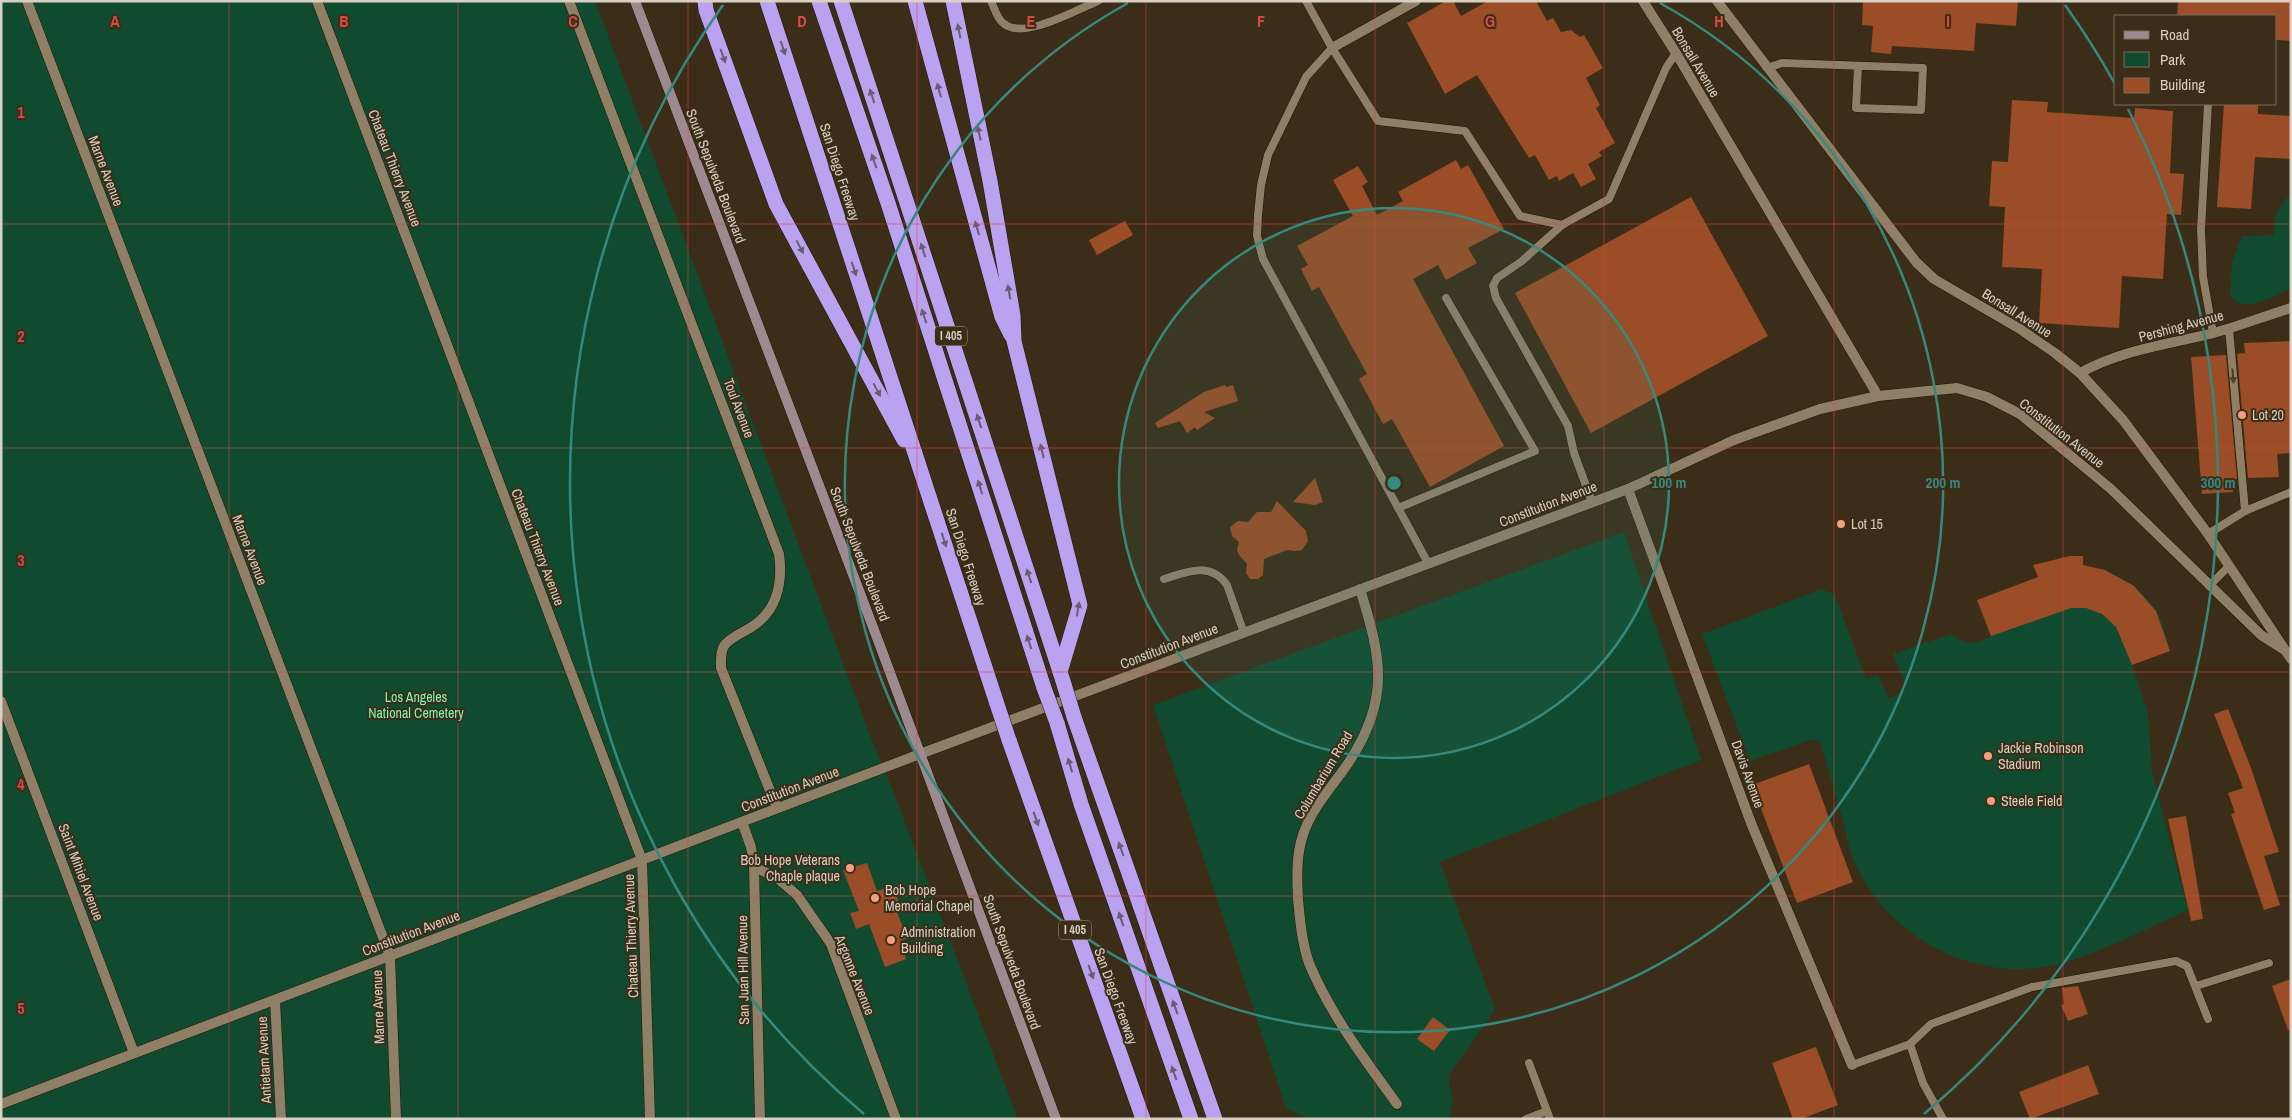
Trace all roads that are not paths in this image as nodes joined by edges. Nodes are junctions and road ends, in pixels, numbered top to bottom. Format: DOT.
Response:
graph roads {
  1 [pos="27,1"];
  2 [pos="317,1"];
  3 [pos="569,1"];
  4 [pos="635,1"];
  5 [pos="768,1"];
  6 [pos="819,1"];
  7 [pos="841,1"];
  8 [pos="915,1"];
  9 [pos="953,1"];
  10 [pos="992,1"];
  11 [pos="1098,1"];
  12 [pos="1306,1"];
  13 [pos="1416,1"];
  14 [pos="1643,1"];
  15 [pos="1716,1"];
  16 [pos="704,4"];
  17 [pos="1332,48"];
  18 [pos="1676,53"];
  19 [pos="1858,66"];
  20 [pos="1767,68"];
  21 [pos="2208,105"];
  22 [pos="1562,225"];
  23 [pos="1446,298"];
  24 [pos="2291,308"];
  25 [pos="2229,328"];
  26 [pos="2213,333"];
  27 [pos="1014,341"];
  28 [pos="2080,373"];
  29 [pos="1878,396"];
  30 [pos="924,477"];
  31 [pos="1628,489"];
  32 [pos="2291,492"];
  33 [pos="1592,502"];
  34 [pos="1398,508"];
  35 [pos="2246,510"];
  36 [pos="2208,534"];
  37 [pos="1428,563"];
  38 [pos="2229,566"];
  39 [pos="1164,579"];
  40 [pos="2209,586"];
  41 [pos="1360,589"];
  42 [pos="1244,633"];
  43 [pos="2283,649"];
  44 [pos="2291,659"];
  45 [pos="1061,677"];
  46 [pos="1,701"];
  47 [pos="920,754"];
  48 [pos="777,808"];
  49 [pos="742,822"];
  50 [pos="642,860"];
  51 [pos="754,867"];
  52 [pos="390,956"];
  53 [pos="2268,963"];
  54 [pos="2196,986"];
  55 [pos="275,1000"];
  56 [pos="2208,1019"];
  57 [pos="1910,1044"];
  58 [pos="134,1053"];
  59 [pos="1529,1062"];
  60 [pos="1852,1065"];
  61 [pos="1,1104"];
  62 [pos="1397,1104"];
  63 [pos="1547,1110"];
  64 [pos="281,1119"];
  65 [pos="396,1119"];
  66 [pos="650,1119"];
  67 [pos="760,1119"];
  68 [pos="896,1119"];
  69 [pos="1056,1119"];
  70 [pos="1143,1119"];
  71 [pos="1191,1119"];
  72 [pos="1214,1119"];
  73 [pos="1526,1119"];
  74 [pos="1550,1119"];
  75 [pos="1943,1119"];
  1 -- 52 [label="street, Marne Avenue"];
  2 -- 50 [label="street, Chateau Thierry Avenue"];
  3 -- 48 [label="street, Toul Avenue"];
  4 -- 47 [label="main road, South Sepulveda Boulevard"];
  5 -- 30 [label="highway, San Diego Freeway / I 405, one-way"];
  71 -- 6 [label="highway, one-way, bridge"];
  45 -- 7 [label="highway, I 405, one-way"];
  27 -- 8 [label="highway, one-way"];
  27 -- 9 [label="highway, one-way"];
  10 -- 11 [label="lane"];
  12 -- 17 [label="lane"];
  13 -- 17 [label="street"];
  14 -- 18 [label="street, Bonsall Avenue"];
  15 -- 20 [label="street, Bonsall Avenue"];
  16 -- 30 [label="highway, one-way"];
  17 -- 22 [label="lane"];
  17 -- 34 [label="lane"];
  18 -- 22 [label="lane"];
  18 -- 29 [label="street, Bonsall Avenue"];
  19 -- 19 [label="lane"];
  19 -- 20 [label="lane"];
  20 -- 28 [label="street, Bonsall Avenue"];
  21 -- 26 [label="lane"];
  22 -- 33 [label="lane"];
  23 -- 34 [label="lane"];
  24 -- 25 [label="street, Pershing Avenue"];
  25 -- 26 [label="street, Pershing Avenue"];
  25 -- 35 [label="lane, one-way"];
  26 -- 28 [label="street, Pershing Avenue"];
  45 -- 27 [label="highway, one-way"];
  28 -- 36 [label="street, Bonsall Avenue"];
  29 -- 31 [label="street, Constitution Avenue"];
  29 -- 40 [label="street, Constitution Avenue"];
  30 -- 70 [label="highway, San Diego Freeway / I 405, one-way, bridge"];
  31 -- 33 [label="street, Constitution Avenue"];
  31 -- 60 [label="street, Davis Avenue"];
  32 -- 35 [label="lane"];
  33 -- 37 [label="street, Constitution Avenue"];
  34 -- 37 [label="lane"];
  35 -- 36 [label="lane"];
  36 -- 38 [label="street, Bonsall Avenue"];
  37 -- 41 [label="street, Constitution Avenue"];
  38 -- 40 [label="lane"];
  38 -- 43 [label="street, Bonsall Avenue"];
  39 -- 42 [label="lane"];
  40 -- 43 [label="street, Constitution Avenue"];
  41 -- 42 [label="street, Constitution Avenue"];
  41 -- 62 [label="street, Columbarium Road"];
  42 -- 47 [label="street, Constitution Avenue"];
  43 -- 44 [label="street, Bonsall Avenue"];
  72 -- 45 [label="highway, I 405, one-way, bridge"];
  46 -- 58 [label="street, Saint Mihiel Avenue"];
  47 -- 48 [label="street, Constitution Avenue"];
  47 -- 69 [label="main road, South Sepulveda Boulevard"];
  48 -- 49 [label="street, Constitution Avenue"];
  49 -- 50 [label="street, Constitution Avenue"];
  49 -- 51 [label="street, San Juan Hill Avenue"];
  50 -- 52 [label="street, Constitution Avenue"];
  50 -- 66 [label="street, Chateau Thierry Avenue"];
  51 -- 67 [label="street, San Juan Hill Avenue"];
  51 -- 68 [label="street, Argonne Avenue"];
  52 -- 55 [label="street, Constitution Avenue"];
  52 -- 65 [label="street, Marne Avenue"];
  53 -- 54 [label="lane"];
  54 -- 56 [label="lane"];
  54 -- 57 [label="lane"];
  55 -- 58 [label="street, Constitution Avenue"];
  55 -- 64 [label="street, Antietam Avenue"];
  57 -- 60 [label="lane"];
  57 -- 75 [label="lane"];
  58 -- 61 [label="street, Constitution Avenue"];
  59 -- 63 [label="lane"];
  63 -- 73 [label="lane"];
  63 -- 74 [label="lane"];
}
